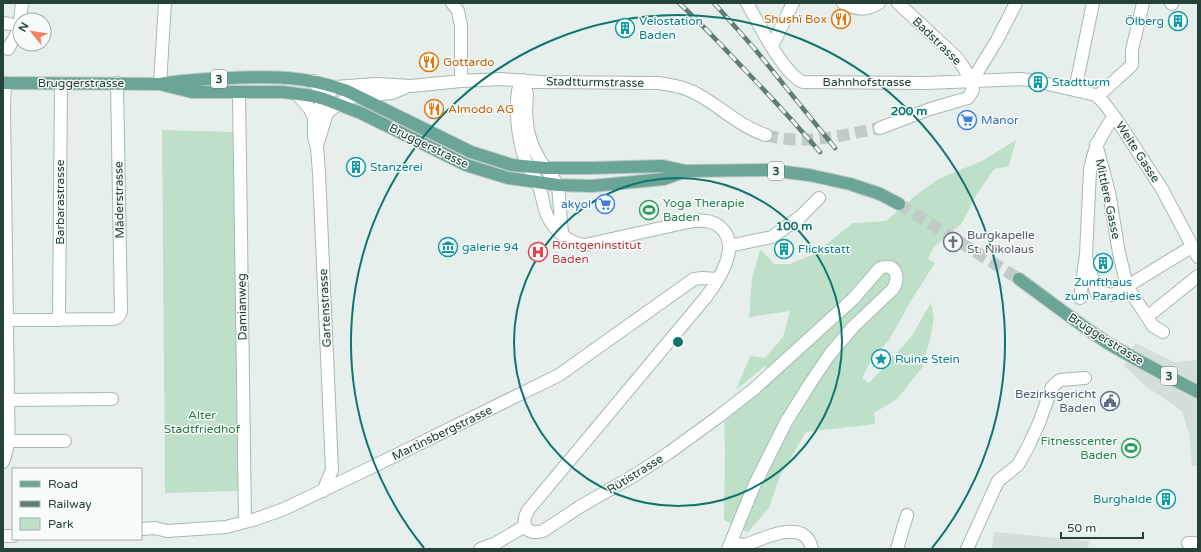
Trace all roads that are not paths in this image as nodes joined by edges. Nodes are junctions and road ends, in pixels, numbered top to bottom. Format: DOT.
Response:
graph roads {
  1 [pos="166,3"];
  2 [pos="452,3"];
  3 [pos="747,3"];
  4 [pos="793,3"];
  5 [pos="843,3"];
  6 [pos="879,3"];
  7 [pos="898,3"];
  8 [pos="1016,3"];
  9 [pos="1093,3"];
  10 [pos="1143,3"];
  11 [pos="12,42"];
  12 [pos="772,46"];
  13 [pos="8,49"];
  14 [pos="523,80"];
  15 [pos="1029,80"];
  16 [pos="314,81"];
  17 [pos="461,81"];
  18 [pos="972,81"];
  19 [pos="4,83"];
  20 [pos="61,83"];
  21 [pos="117,83"];
  22 [pos="160,84"];
  23 [pos="1048,84"];
  24 [pos="411,86"];
  25 [pos="336,87"];
  26 [pos="1075,90"];
  27 [pos="239,92"];
  28 [pos="297,94"];
  29 [pos="358,96"];
  30 [pos="1098,96"];
  31 [pos="324,99"];
  32 [pos="338,104"];
  33 [pos="327,113"];
  34 [pos="1114,116"];
  35 [pos="314,118"];
  36 [pos="880,128"];
  37 [pos="766,135"];
  38 [pos="1096,144"];
  39 [pos="317,147"];
  40 [pos="529,167"];
  41 [pos="545,168"];
  42 [pos="686,171"];
  43 [pos="537,182"];
  44 [pos="558,185"];
  45 [pos="820,198"];
  46 [pos="899,204"];
  47 [pos="562,234"];
  48 [pos="729,246"];
  49 [pos="1196,251"];
  50 [pos="1086,255"];
  51 [pos="1198,276"];
  52 [pos="1019,279"];
  53 [pos="718,280"];
  54 [pos="1127,286"];
  55 [pos="1080,298"];
  56 [pos="1147,317"];
  57 [pos="8,320"];
  58 [pos="59,320"];
  59 [pos="1163,332"];
  60 [pos="1085,378"];
  61 [pos="1198,392"];
  62 [pos="112,399"];
  63 [pos="8,400"];
  64 [pos="8,441"];
  65 [pos="65,441"];
  66 [pos="3,462"];
  67 [pos="332,470"];
  68 [pos="343,481"];
  69 [pos="323,491"];
  70 [pos="907,515"];
  71 [pos="245,522"];
  72 [pos="525,526"];
  73 [pos="142,529"];
  74 [pos="729,546"];
  75 [pos="480,549"];
  76 [pos="812,549"];
  77 [pos="897,549"];
  78 [pos="967,549"];
  1 -- 22 [label="street"];
  2 -- 17 [label="street"];
  3 -- 12 [label="street, Bahnhofstrasse"];
  4 -- 12 [label="street"];
  5 -- 6 [label="street"];
  7 -- 18 [label="street, Badstrasse"];
  8 -- 18 [label="street"];
  9 -- 26 [label="street"];
  10 -- 30 [label="street"];
  11 -- 13 [label="street"];
  12 -- 18 [label="street, Bahnhofstrasse"];
  14 -- 17 [label="street, Stadtturmstrasse"];
  14 -- 37 [label="street, Stadtturmstrasse"];
  14 -- 40 [label="street"];
  14 -- 41 [label="street"];
  15 -- 18 [label="street, Bahnhofstrasse"];
  16 -- 22 [label="main road, Bruggerstrasse / 3"];
  16 -- 25 [label="main road, Bruggerstrasse / 3"];
  16 -- 31 [label="street, Gartenstrasse"];
  17 -- 24 [label="street, Stadtturmstrasse"];
  18 -- 36 [label="street"];
  19 -- 20 [label="main road, Bruggerstrasse / 3"];
  19 -- 57 [label="street"];
  20 -- 21 [label="main road, Bruggerstrasse / 3"];
  20 -- 58 [label="street, Barbarastrasse"];
  21 -- 22 [label="main road, Bruggerstrasse / 3"];
  21 -- 58 [label="street, Mäderstrasse"];
  22 -- 27 [label="main road, Bruggerstrasse / 3"];
  23 -- 26 [label="street"];
  24 -- 25 [label="street, Stadtturmstrasse"];
  24 -- 29 [label="street, Stadtturmstrasse"];
  25 -- 29 [label="main road, Bruggerstrasse / 3"];
  25 -- 31 [label="street"];
  26 -- 30 [label="street"];
  27 -- 28 [label="main road, Bruggerstrasse / 3"];
  27 -- 71 [label="street, Damianweg"];
  28 -- 31 [label="main road, Bruggerstrasse / 3"];
  28 -- 35 [label="street"];
  29 -- 32 [label="street, Stadtturmstrasse"];
  29 -- 40 [label="main road, Bruggerstrasse / 3"];
  30 -- 34 [label="street, Weite Gasse"];
  31 -- 32 [label="main road, Bruggerstrasse / 3"];
  31 -- 33 [label="street, Gartenstrasse"];
  31 -- 35 [label="street, Gartenstrasse"];
  32 -- 33 [label="street"];
  32 -- 43 [label="main road, Bruggerstrasse / 3"];
  33 -- 39 [label="street, Gartenstrasse"];
  34 -- 38 [label="street, Mittlere Gasse"];
  34 -- 49 [label="street, Weite Gasse"];
  35 -- 39 [label="street, Gartenstrasse"];
  38 -- 50 [label="street"];
  38 -- 54 [label="street, Mittlere Gasse"];
  39 -- 67 [label="street, Gartenstrasse"];
  40 -- 41 [label="main road, Bruggerstrasse / 3"];
  40 -- 43 [label="street"];
  41 -- 42 [label="main road, Bruggerstrasse / 3"];
  41 -- 43 [label="street"];
  41 -- 44 [label="street"];
  42 -- 44 [label="main road, Bruggerstrasse / 3"];
  42 -- 46 [label="main road, Bruggerstrasse / 3"];
  43 -- 44 [label="main road, Bruggerstrasse / 3"];
  43 -- 47 [label="street"];
  44 -- 47 [label="street"];
  45 -- 48 [label="street"];
  47 -- 48 [label="street"];
  48 -- 53 [label="street"];
  49 -- 54 [label="street"];
  50 -- 54 [label="street"];
  50 -- 55 [label="street"];
  51 -- 56 [label="street"];
  52 -- 61 [label="main road, Bruggerstrasse / 3"];
  53 -- 68 [label="street, Martinsbergstrasse"];
  53 -- 72 [label="street"];
  54 -- 56 [label="street, Mittlere Gasse"];
  56 -- 59 [label="street, Mittlere Gasse"];
  57 -- 58 [label="street"];
  57 -- 63 [label="street"];
  60 -- 78 [label="street"];
  62 -- 63 [label="street"];
  63 -- 64 [label="street"];
  64 -- 65 [label="street"];
  64 -- 66 [label="street"];
  67 -- 68 [label="street"];
  67 -- 69 [label="street, Gartenstrasse"];
  68 -- 69 [label="street, Martinsbergstrasse"];
  69 -- 71 [label="street, Martinsbergstrasse"];
  70 -- 77 [label="street"];
  71 -- 73 [label="street, Martinsbergstrasse"];
  72 -- 74 [label="street, Rütistrasse"];
  72 -- 75 [label="street"];
  74 -- 76 [label="street"];
}
